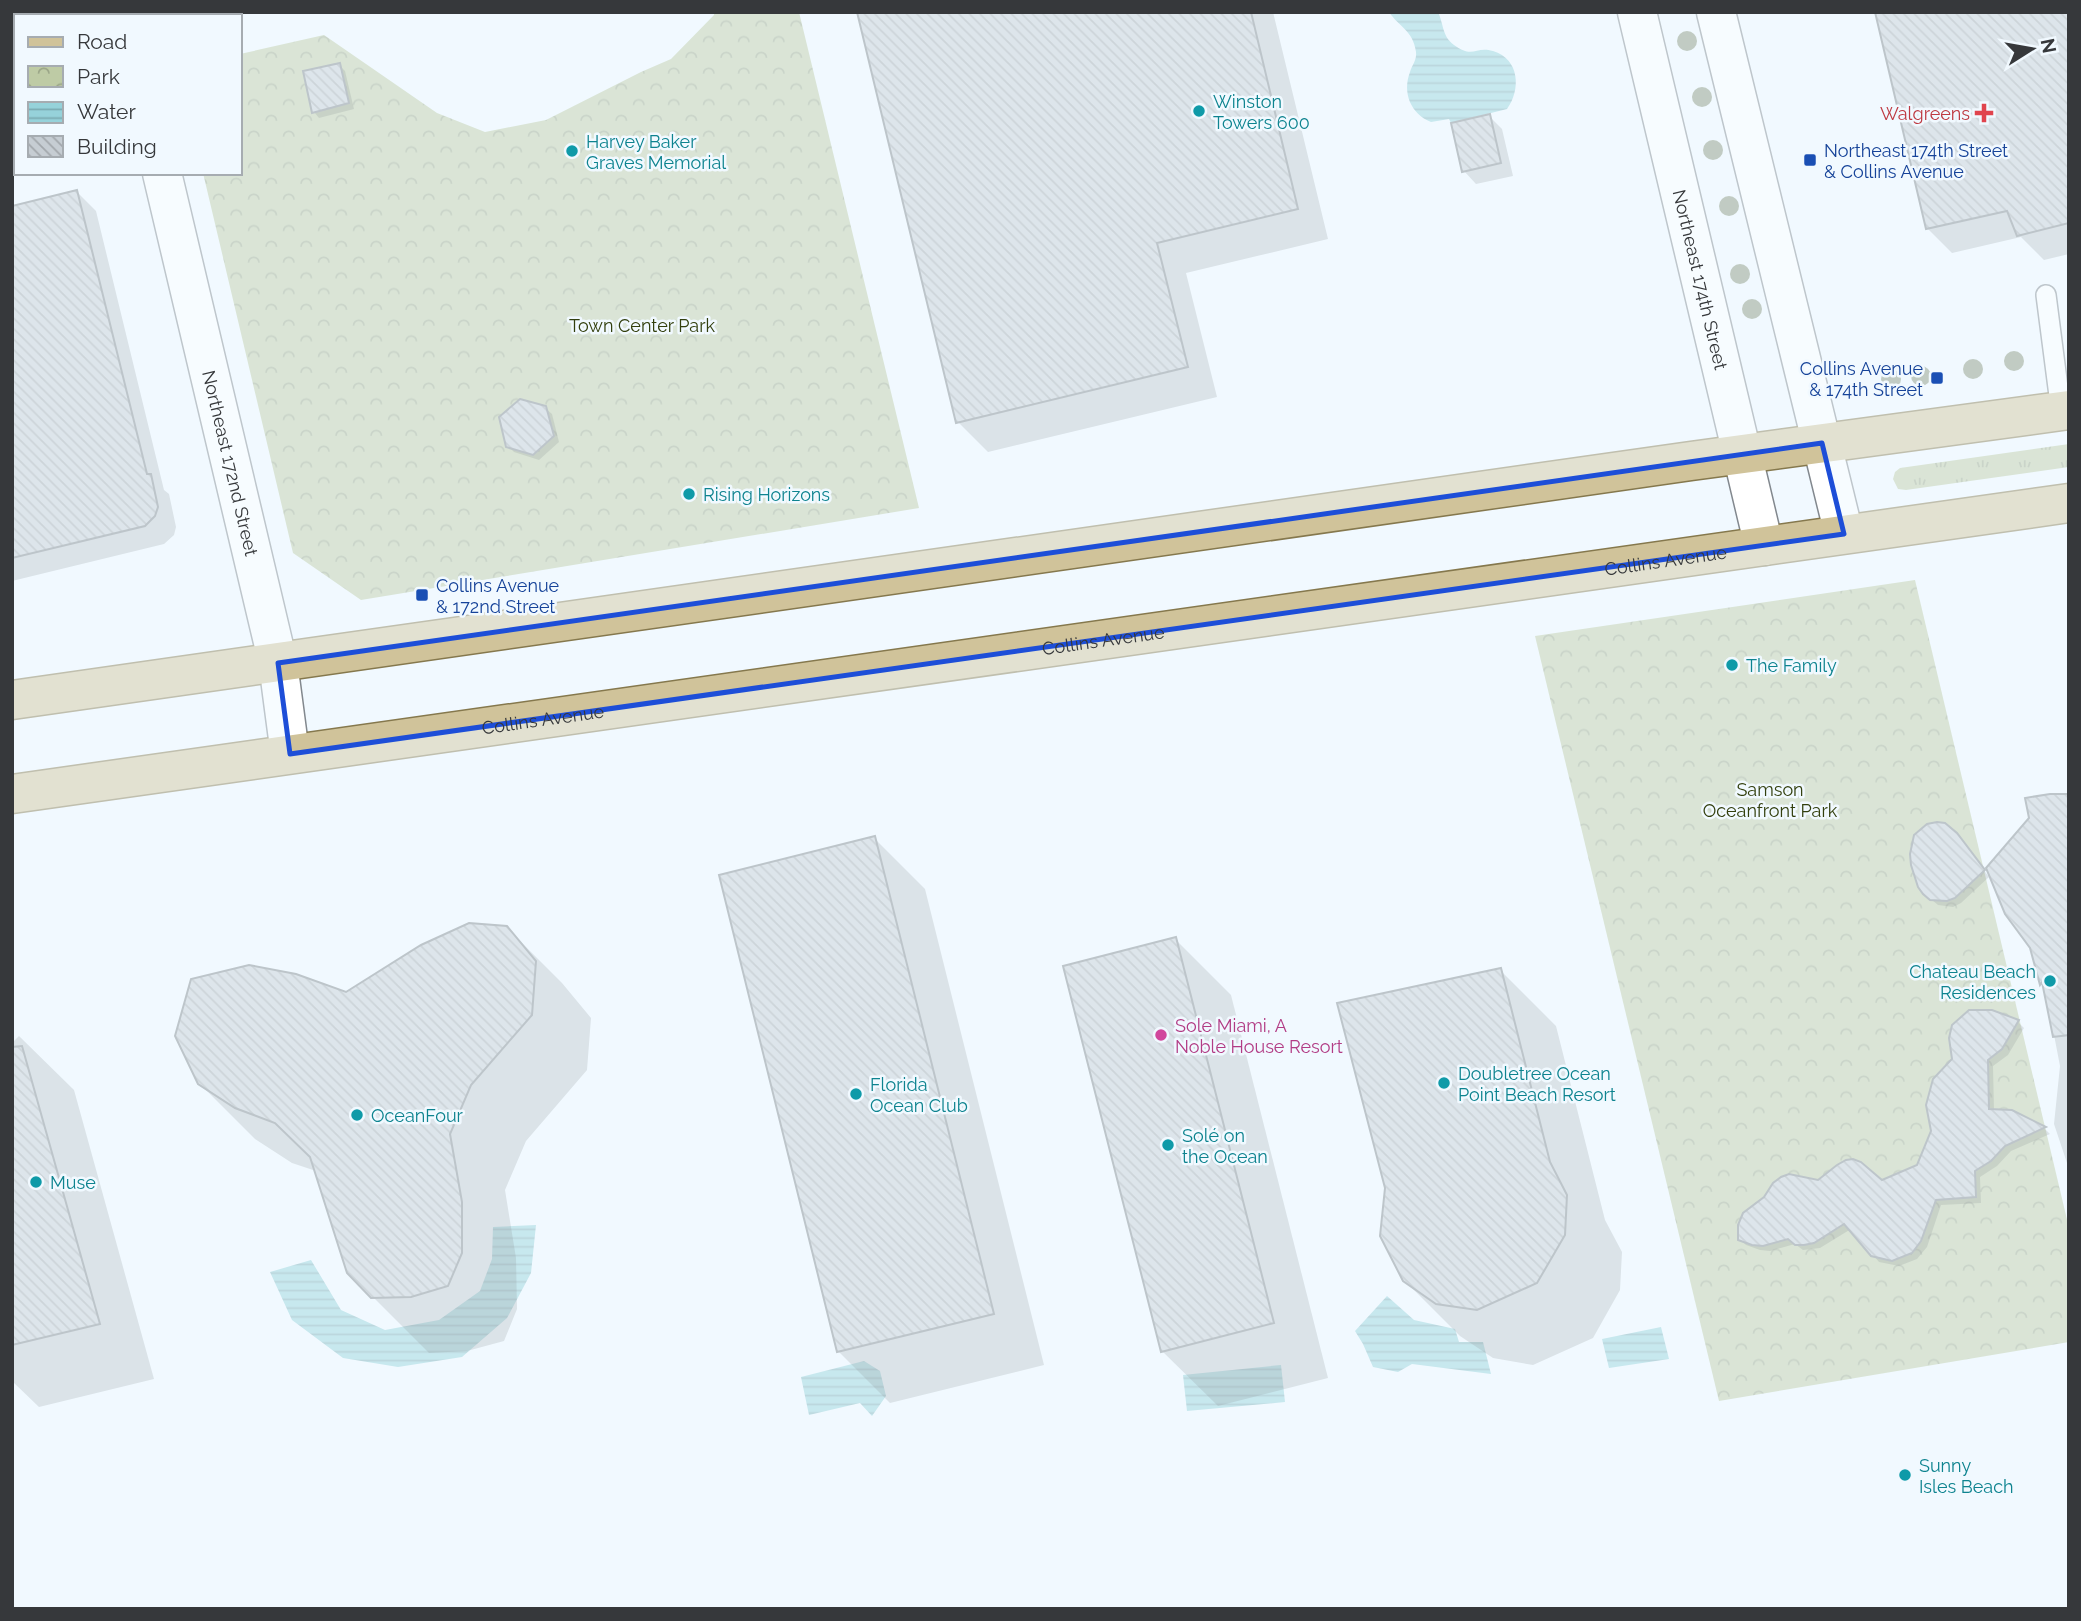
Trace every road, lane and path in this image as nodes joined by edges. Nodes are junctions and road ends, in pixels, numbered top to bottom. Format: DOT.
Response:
graph roads {
  1 [pos="1637,12"];
  2 [pos="1716,12"];
  3 [pos="162,175"];
  4 [pos="2046,295"];
  5 [pos="2065,410"];
  6 [pos="1822,443"];
  7 [pos="1744,454"];
  8 [pos="2069,503"];
  9 [pos="1844,534"];
  10 [pos="1764,545"];
  11 [pos="278,663"];
  12 [pos="12,700"];
  13 [pos="290,754"];
  14 [pos="12,794"];
  1 -- 7 [label="street, Northeast 174th Street"];
  2 -- 6 [label="street"];
  3 -- 11 [label="street, Northeast 172nd Street"];
  4 -- 5 [label="lane"];
  5 -- 6 [label="main road"];
  6 -- 7 [label="main road"];
  6 -- 9 [label="street"];
  7 -- 10 [label="street, Northeast 174th Street"];
  7 -- 11 [label="main road"];
  8 -- 9 [label="main road, Collins Avenue"];
  9 -- 10 [label="main road, Collins Avenue"];
  10 -- 13 [label="main road, Collins Avenue"];
  11 -- 12 [label="main road"];
  11 -- 13 [label="street, Northeast 172nd Street"];
  13 -- 14 [label="main road, Collins Avenue"];
}
